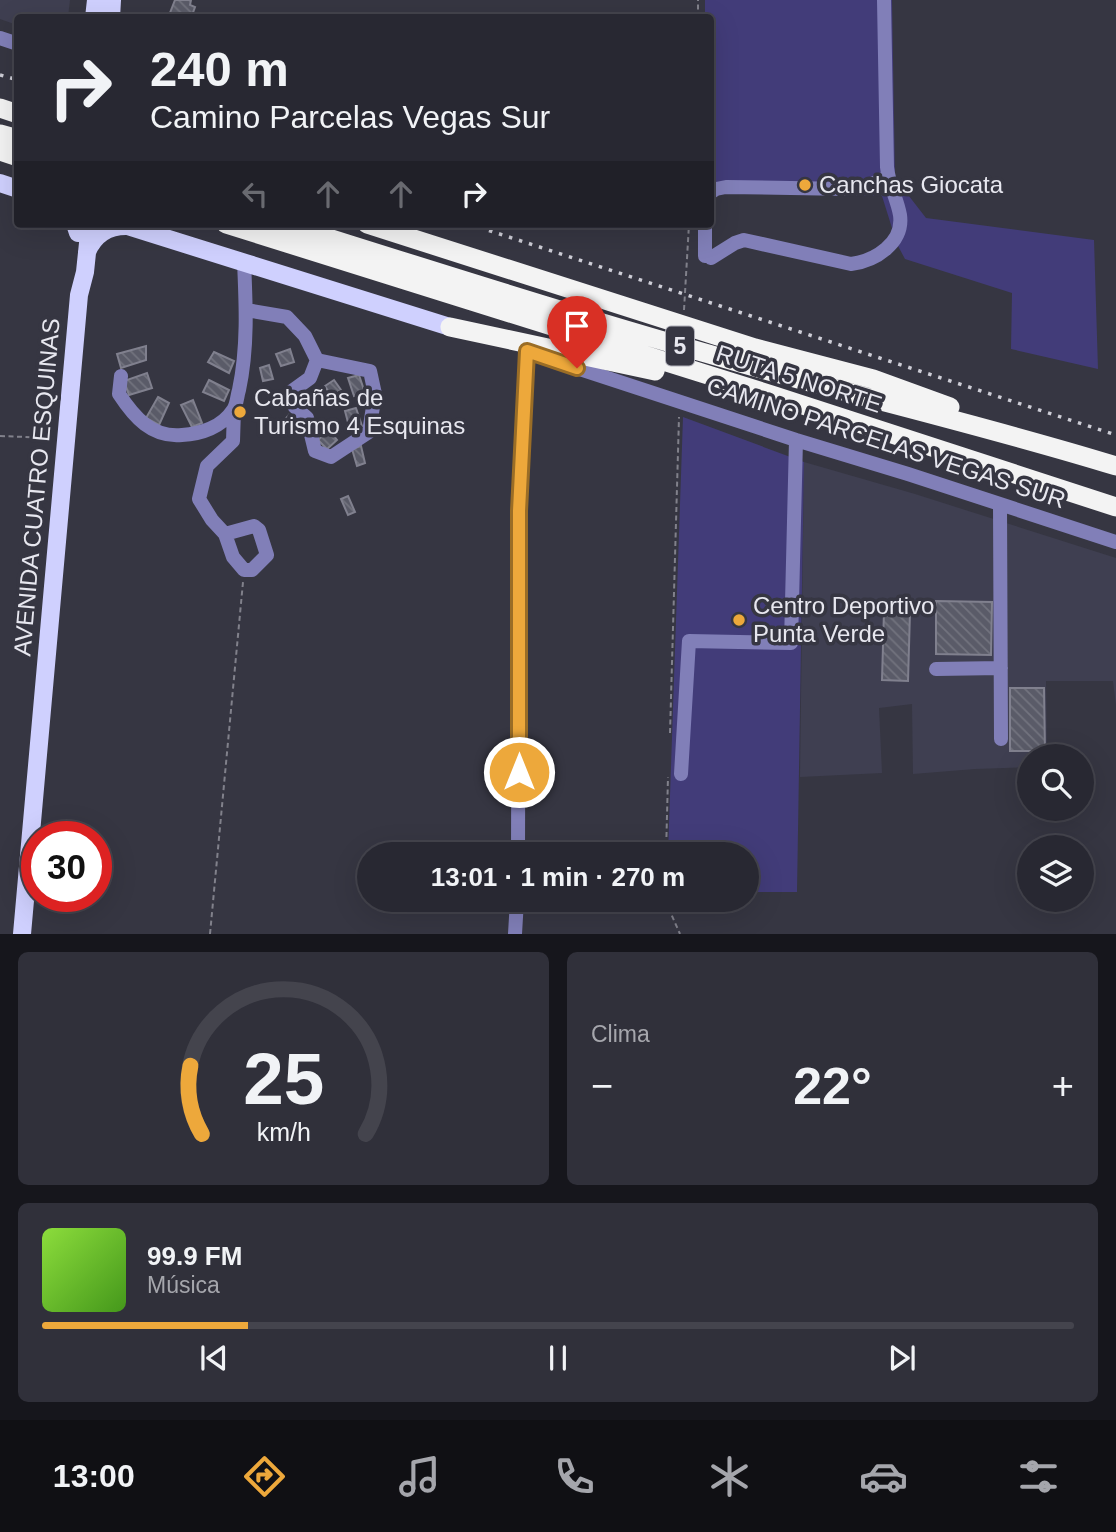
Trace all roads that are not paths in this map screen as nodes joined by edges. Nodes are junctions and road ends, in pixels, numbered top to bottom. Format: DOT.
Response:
graph roads {
  1 [pos="884,0"];
  2 [pos="888,177"];
  3 [pos="714,192"];
  4 [pos="80,228"];
  5 [pos="81,228"];
  6 [pos="114,228"];
  7 [pos="134,228"];
  8 [pos="239,228"];
  9 [pos="297,228"];
  10 [pos="379,228"];
  11 [pos="705,228"];
  12 [pos="88,252"];
  13 [pos="243,262"];
  14 [pos="79,295"];
  15 [pos="246,310"];
  16 [pos="450,327"];
  17 [pos="527,351"];
  18 [pos="317,360"];
  19 [pos="121,376"];
  20 [pos="775,396"];
  21 [pos="234,410"];
  22 [pos="796,440"];
  23 [pos="1080,455"];
  24 [pos="1116,466"];
  25 [pos="1000,504"];
  26 [pos="1116,506"];
  27 [pos="225,534"];
  28 [pos="1116,542"];
  29 [pos="1001,668"];
  30 [pos="936,669"];
  31 [pos="1001,740"];
  32 [pos="675,773"];
  33 [pos="518,842"];
  34 [pos="516,912"];
  35 [pos="22,933"];
  36 [pos="515,933"];
  1 -- 2 [label="street"];
  2 -- 3 [label="street"];
  2 -- 11 [label="street"];
  4 -- 14 [label="main road, AVENIDA CUATRO ESQUINAS"];
  5 -- 12 [label="main road, AVENIDA CUATRO ESQUINAS"];
  6 -- 12 [label="main road"];
  7 -- 13 [label="main road, CAMINO PARCELAS VEGAS SUR"];
  8 -- 20 [label="highway, RUTA 5 NORTE / 5"];
  9 -- 23 [label="highway, RUTA 5 NORTE / 5"];
  10 -- 23 [label="highway"];
  12 -- 14 [label="main road, AVENIDA CUATRO ESQUINAS"];
  13 -- 15 [label="street"];
  13 -- 16 [label="main road, CAMINO PARCELAS VEGAS SUR"];
  14 -- 35 [label="main road, AVENIDA CUATRO ESQUINAS"];
  15 -- 18 [label="street"];
  15 -- 21 [label="street"];
  16 -- 17 [label="street, CAMINO PARCELAS VEGAS SUR"];
  16 -- 20 [label="highway"];
  17 -- 22 [label="street, CAMINO PARCELAS VEGAS SUR"];
  17 -- 33 [label="street"];
  18 -- 18 [label="street"];
  19 -- 21 [label="street"];
  20 -- 26 [label="highway, RUTA 5 NORTE / 5"];
  21 -- 27 [label="street"];
  22 -- 25 [label="street, CAMINO PARCELAS VEGAS SUR"];
  22 -- 32 [label="street"];
  23 -- 24 [label="highway, RUTA 5 NORTE / 5"];
  25 -- 28 [label="street, CAMINO PARCELAS VEGAS SUR"];
  25 -- 29 [label="street"];
  27 -- 27 [label="street"];
  29 -- 30 [label="street"];
  29 -- 31 [label="street"];
  34 -- 36 [label="street"];
}
